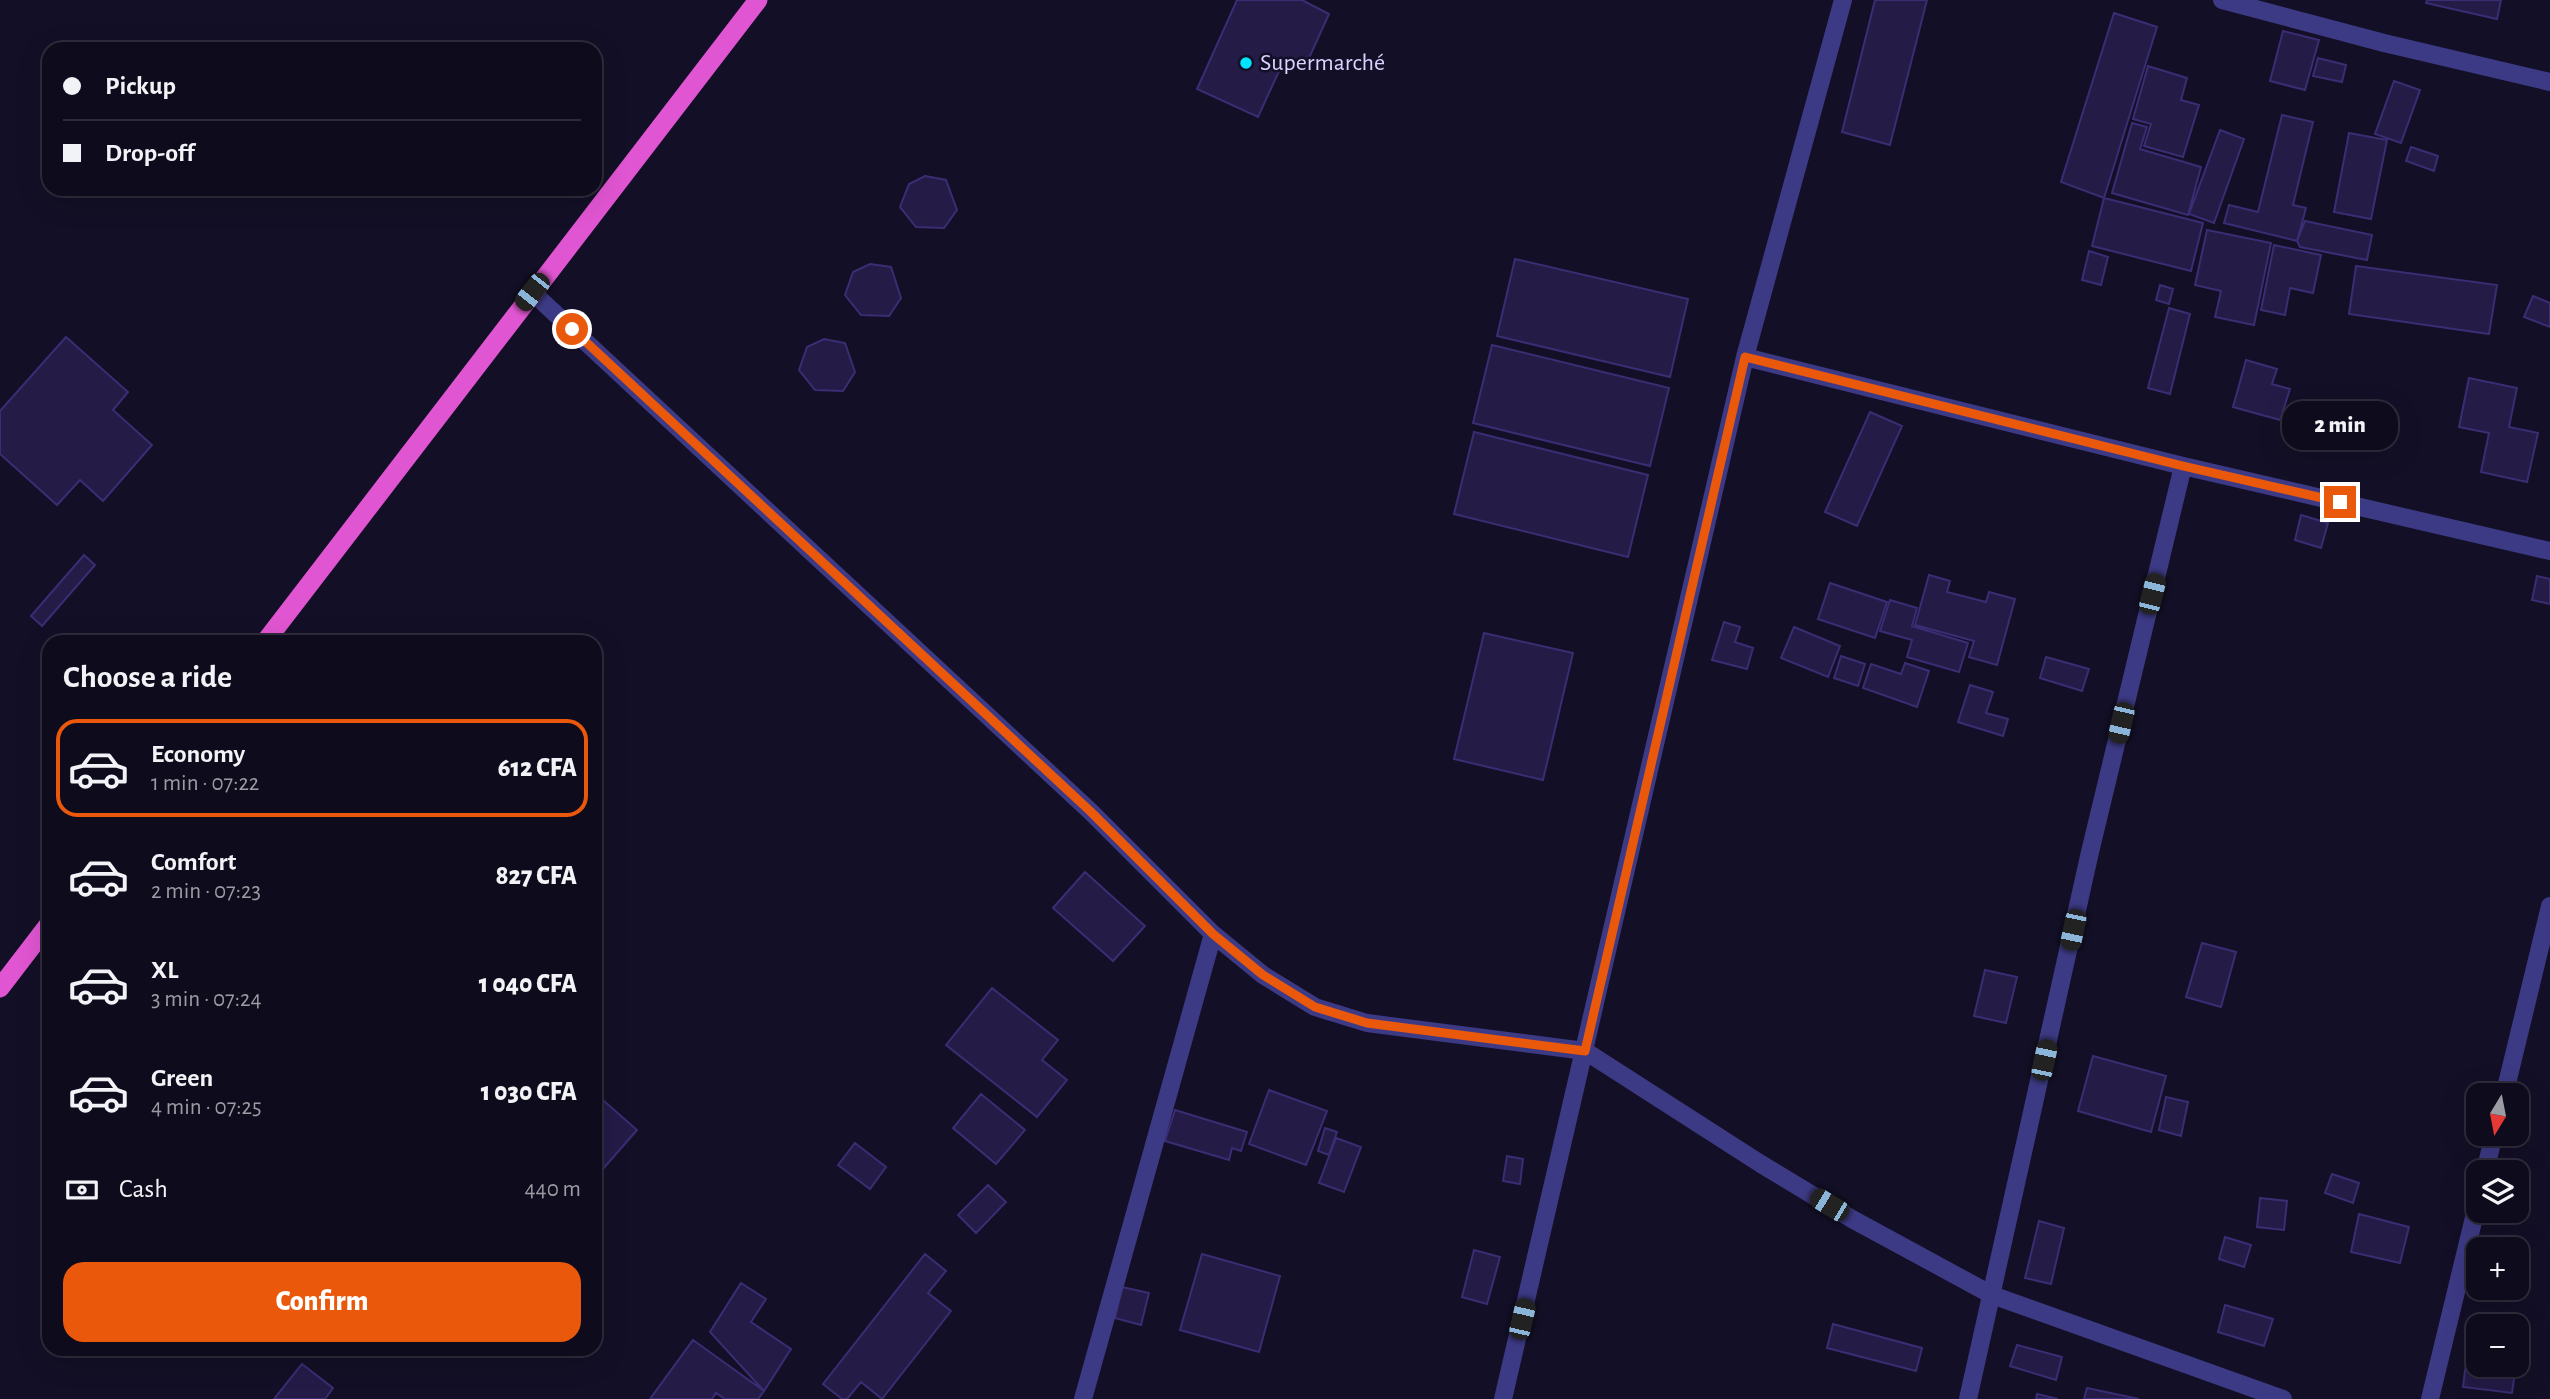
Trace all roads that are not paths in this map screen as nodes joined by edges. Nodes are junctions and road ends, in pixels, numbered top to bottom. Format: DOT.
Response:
graph roads {
  1 [pos="758,0"];
  2 [pos="1843,0"];
  3 [pos="2222,0"];
  4 [pos="2550,82"];
  5 [pos="532,292"];
  6 [pos="1745,357"];
  7 [pos="2183,466"];
  8 [pos="2550,551"];
  9 [pos="270,635"];
  10 [pos="2550,906"];
  11 [pos="42,933"];
  12 [pos="1213,934"];
  13 [pos="0,988"];
  14 [pos="1585,1051"];
  15 [pos="2507,1083"];
  16 [pos="2473,1223"];
  17 [pos="1992,1295"];
  18 [pos="1083,1399"];
  19 [pos="1503,1399"];
  20 [pos="1968,1399"];
  21 [pos="2283,1399"];
  22 [pos="2430,1399"];
  1 -- 5 [label="highway"];
  2 -- 6 [label="street"];
  3 -- 4 [label="street"];
  5 -- 9 [label="highway"];
  5 -- 12 [label="street"];
  6 -- 7 [label="street"];
  6 -- 14 [label="street"];
  7 -- 8 [label="street"];
  7 -- 17 [label="street"];
  10 -- 15 [label="street"];
  11 -- 13 [label="highway"];
  12 -- 14 [label="street"];
  12 -- 18 [label="street"];
  14 -- 17 [label="street"];
  14 -- 19 [label="street"];
  16 -- 22 [label="street"];
  17 -- 20 [label="street"];
  17 -- 21 [label="street"];
}
